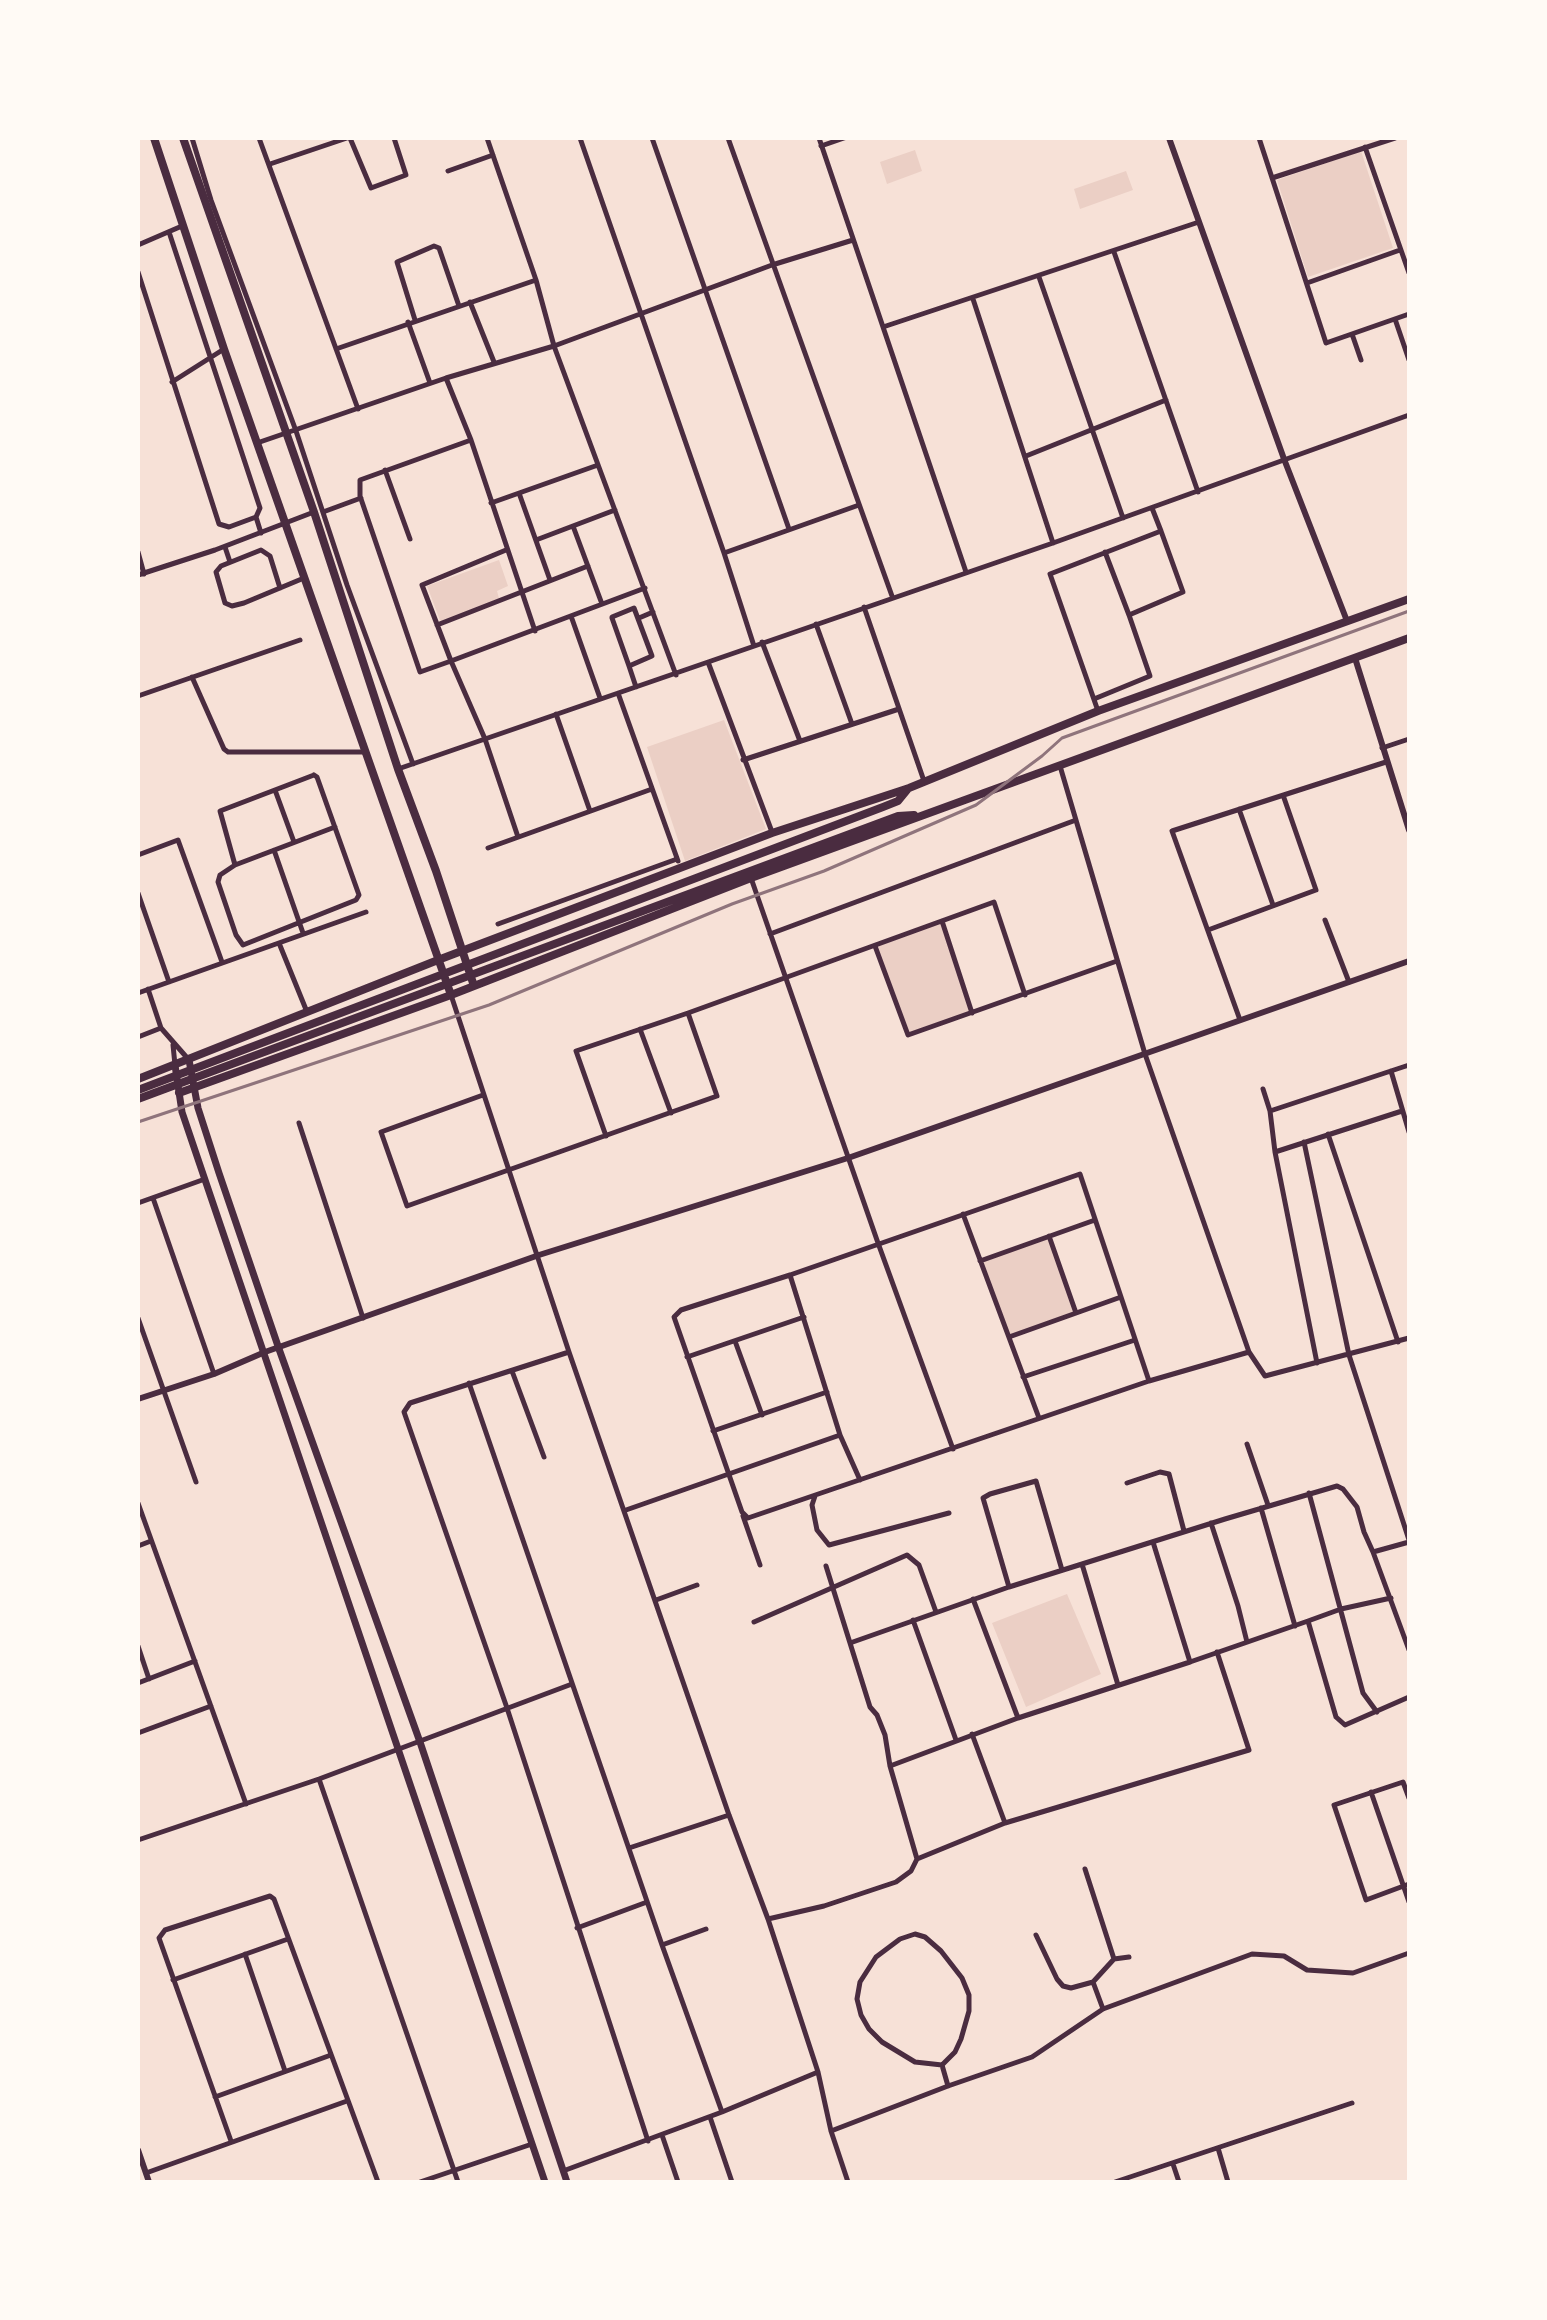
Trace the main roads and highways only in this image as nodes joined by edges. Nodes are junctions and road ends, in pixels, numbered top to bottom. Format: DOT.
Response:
graph roads {
  1 [pos="154,138"];
  2 [pos="183,138"];
  3 [pos="1409,599"];
  4 [pos="1409,638"];
  5 [pos="909,788"];
  6 [pos="923,815"];
  7 [pos="534,925"];
  8 [pos="462,951"];
  9 [pos="545,958"];
  10 [pos="438,960"];
  11 [pos="474,986"];
  12 [pos="451,995"];
  13 [pos="189,1060"];
  14 [pos="175,1065"];
  15 [pos="138,1079"];
  16 [pos="195,1087"];
  17 [pos="138,1090"];
  18 [pos="179,1093"];
  19 [pos="138,1099"];
  20 [pos="545,2182"];
  21 [pos="567,2182"];
  1 -- 10 [label="main road"];
  2 -- 8 [label="main road"];
  3 -- 5 [label="main road"];
  4 -- 6 [label="main road"];
  5 -- 7 [label="main road"];
  5 -- 17 [label="main road"];
  6 -- 9 [label="main road"];
  6 -- 19 [label="main road"];
  7 -- 8 [label="main road"];
  7 -- 9 [label="main road"];
  8 -- 10 [label="main road"];
  8 -- 11 [label="main road"];
  9 -- 11 [label="main road"];
  10 -- 12 [label="main road"];
  10 -- 13 [label="main road"];
  11 -- 12 [label="main road"];
  12 -- 16 [label="main road"];
  13 -- 14 [label="main road"];
  13 -- 16 [label="main road"];
  14 -- 15 [label="main road"];
  14 -- 18 [label="main road"];
  16 -- 18 [label="main road"];
  16 -- 21 [label="main road"];
  18 -- 20 [label="main road"];
}
